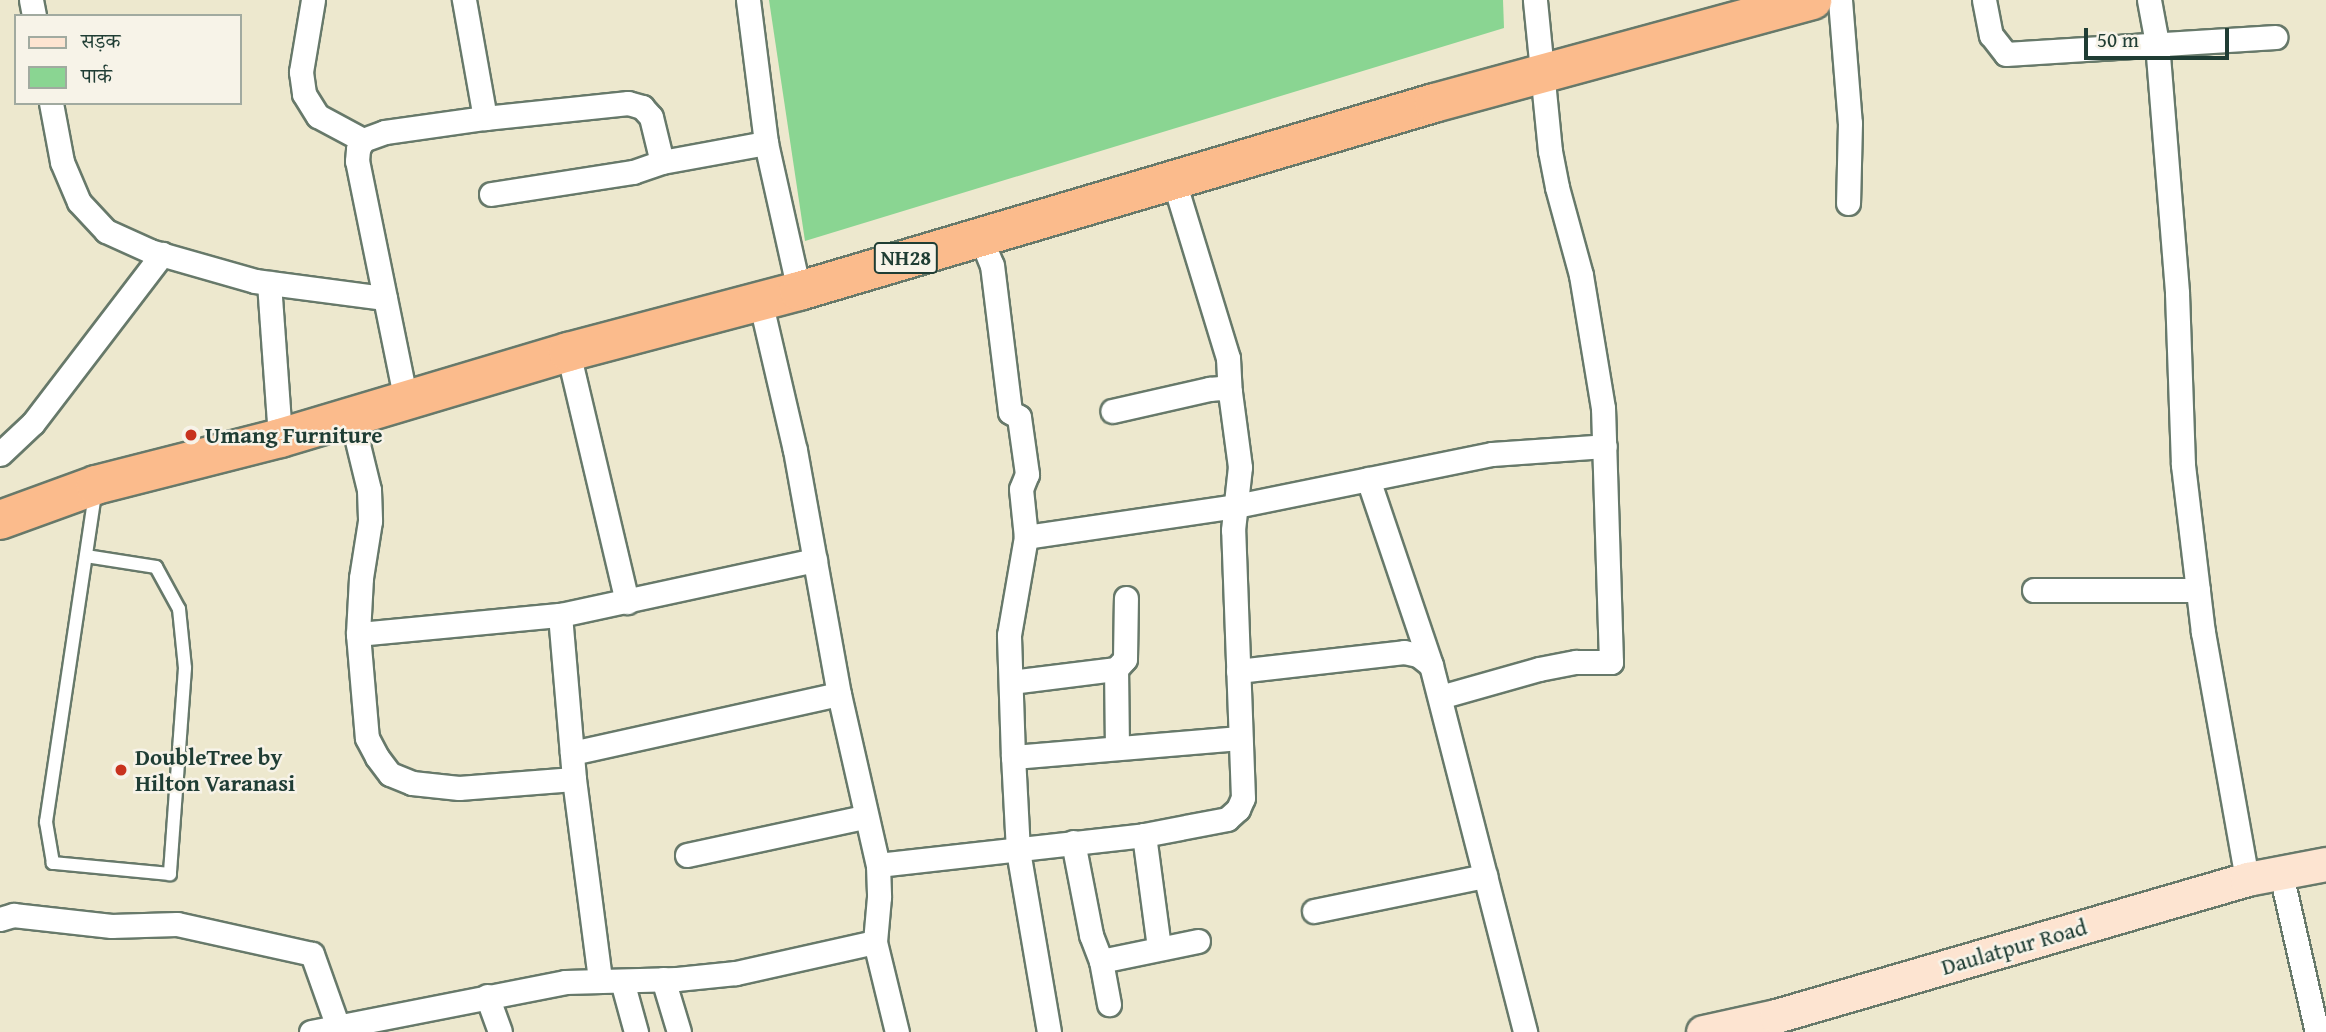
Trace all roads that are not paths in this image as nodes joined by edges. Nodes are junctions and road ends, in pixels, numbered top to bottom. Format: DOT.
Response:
graph roads {
  1 [pos="313,0"];
  2 [pos="464,0"];
  3 [pos="748,0"];
  4 [pos="1535,0"];
  5 [pos="1812,0"];
  6 [pos="1840,0"];
  7 [pos="1984,0"];
  8 [pos="2149,0"];
  9 [pos="2275,37"];
  10 [pos="2157,43"];
  11 [pos="1544,73"];
  12 [pos="51,105"];
  13 [pos="485,118"];
  14 [pos="363,140"];
  15 [pos="766,143"];
  16 [pos="662,162"];
  17 [pos="1173,178"];
  18 [pos="491,194"];
  19 [pos="1848,203"];
  20 [pos="980,236"];
  21 [pos="162,254"];
  22 [pos="269,283"];
  23 [pos="799,291"];
  24 [pos="385,298"];
  25 [pos="760,300"];
  26 [pos="568,352"];
  27 [pos="1230,392"];
  28 [pos="406,401"];
  29 [pos="1112,411"];
  30 [pos="351,416"];
  31 [pos="280,438"];
  32 [pos="1605,446"];
  33 [pos="0,454"];
  34 [pos="1368,479"];
  35 [pos="96,485"];
  36 [pos="1236,506"];
  37 [pos="0,520"];
  38 [pos="1026,537"];
  39 [pos="86,556"];
  40 [pos="815,560"];
  41 [pos="2034,590"];
  42 [pos="2198,590"];
  43 [pos="1126,598"];
  44 [pos="627,602"];
  45 [pos="560,615"];
  46 [pos="358,634"];
  47 [pos="1431,665"];
  48 [pos="1116,669"];
  49 [pos="1238,671"];
  50 [pos="1011,682"];
  51 [pos="839,694"];
  52 [pos="1440,697"];
  53 [pos="1240,738"];
  54 [pos="1117,748"];
  55 [pos="572,753"];
  56 [pos="1013,757"];
  57 [pos="574,779"];
  58 [pos="865,817"];
  59 [pos="1144,835"];
  60 [pos="1073,842"];
  61 [pos="1018,851"];
  62 [pos="687,855"];
  63 [pos="2326,864"];
  64 [pos="878,865"];
  65 [pos="2281,874"];
  66 [pos="1485,876"];
  67 [pos="2246,879"];
  68 [pos="1314,911"];
  69 [pos="0,919"];
  70 [pos="1198,941"];
  71 [pos="875,942"];
  72 [pos="1158,948"];
  73 [pos="1101,961"];
  74 [pos="663,979"];
  75 [pos="611,981"];
  76 [pos="487,996"];
  77 [pos="1109,1004"];
  78 [pos="338,1027"];
  79 [pos="2320,1028"];
  80 [pos="313,1032"];
  81 [pos="500,1032"];
  82 [pos="636,1032"];
  83 [pos="679,1032"];
  84 [pos="897,1032"];
  85 [pos="1049,1032"];
  86 [pos="1525,1032"];
  87 [pos="1703,1032"];
  1 -- 14 [label="street"];
  2 -- 13 [label="street"];
  3 -- 15 [label="street"];
  4 -- 11 [label="street"];
  5 -- 11 [label="highway, NH28"];
  6 -- 19 [label="street"];
  7 -- 10 [label="street"];
  8 -- 10 [label="street"];
  9 -- 10 [label="street"];
  10 -- 42 [label="street"];
  11 -- 17 [label="highway, NH28"];
  11 -- 32 [label="street"];
  12 -- 21 [label="street"];
  13 -- 14 [label="street"];
  13 -- 16 [label="street"];
  14 -- 24 [label="street"];
  15 -- 16 [label="street"];
  15 -- 23 [label="street"];
  16 -- 18 [label="street"];
  17 -- 20 [label="highway, NH28"];
  17 -- 27 [label="street"];
  20 -- 23 [label="highway, NH28"];
  20 -- 38 [label="street"];
  21 -- 22 [label="street"];
  21 -- 33 [label="street"];
  22 -- 24 [label="street"];
  22 -- 31 [label="street"];
  23 -- 25 [label="highway, NH28"];
  24 -- 28 [label="street"];
  25 -- 26 [label="highway, NH28"];
  25 -- 40 [label="street"];
  26 -- 28 [label="highway, NH28"];
  26 -- 44 [label="street"];
  27 -- 29 [label="street"];
  27 -- 36 [label="street"];
  28 -- 30 [label="highway, NH28"];
  30 -- 31 [label="highway, NH28"];
  30 -- 46 [label="street"];
  31 -- 35 [label="highway, NH28"];
  32 -- 34 [label="street"];
  32 -- 52 [label="street"];
  34 -- 36 [label="street"];
  34 -- 47 [label="street"];
  35 -- 37 [label="highway, NH28"];
  35 -- 39 [label="lane"];
  36 -- 38 [label="street"];
  36 -- 49 [label="street"];
  38 -- 50 [label="street"];
  39 -- 39 [label="lane"];
  40 -- 44 [label="street"];
  40 -- 51 [label="street"];
  41 -- 42 [label="street"];
  42 -- 67 [label="street"];
  43 -- 48 [label="street"];
  44 -- 45 [label="street"];
  45 -- 46 [label="street"];
  45 -- 55 [label="street"];
  46 -- 57 [label="street"];
  47 -- 49 [label="street"];
  47 -- 52 [label="street"];
  48 -- 50 [label="street"];
  48 -- 54 [label="street"];
  49 -- 53 [label="street"];
  50 -- 56 [label="street"];
  51 -- 55 [label="street"];
  51 -- 58 [label="street"];
  52 -- 66 [label="street"];
  53 -- 54 [label="street"];
  53 -- 59 [label="street"];
  54 -- 56 [label="street"];
  55 -- 57 [label="street"];
  56 -- 61 [label="street"];
  57 -- 75 [label="street"];
  58 -- 62 [label="street"];
  58 -- 64 [label="street"];
  59 -- 60 [label="street"];
  59 -- 72 [label="street"];
  60 -- 61 [label="street"];
  60 -- 73 [label="street"];
  61 -- 64 [label="street"];
  61 -- 85 [label="street"];
  63 -- 65 [label="street, Daulatpur Road"];
  64 -- 71 [label="street"];
  65 -- 67 [label="street, Daulatpur Road"];
  65 -- 79 [label="street"];
  66 -- 68 [label="street"];
  66 -- 86 [label="street"];
  67 -- 87 [label="street, Daulatpur Road"];
  69 -- 78 [label="street"];
  70 -- 72 [label="street"];
  71 -- 74 [label="street"];
  71 -- 84 [label="street"];
  72 -- 73 [label="street"];
  73 -- 77 [label="street"];
  74 -- 75 [label="street"];
  74 -- 83 [label="street"];
  75 -- 76 [label="street"];
  75 -- 82 [label="street"];
  76 -- 78 [label="street"];
  76 -- 81 [label="street"];
  78 -- 80 [label="street"];
}
